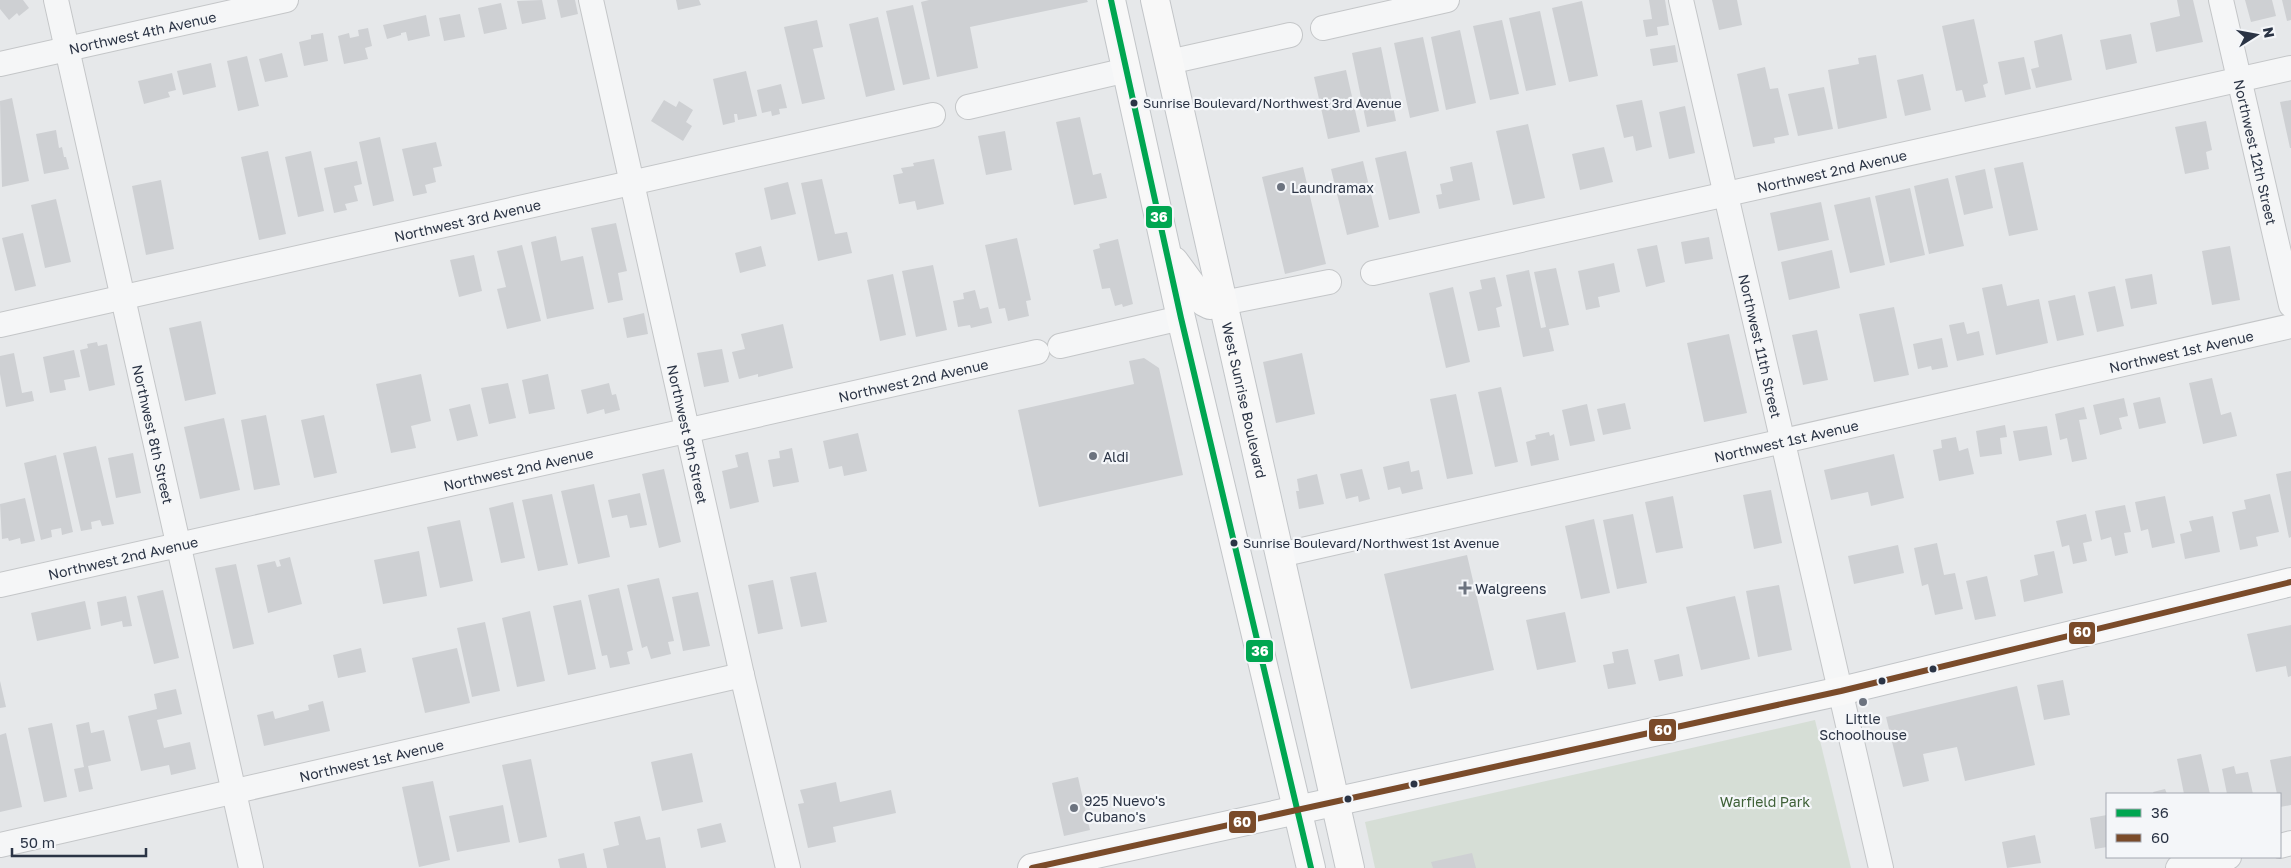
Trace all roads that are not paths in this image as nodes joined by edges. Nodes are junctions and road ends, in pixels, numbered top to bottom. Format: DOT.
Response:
graph roads {
  1 [pos="56,0"];
  2 [pos="286,0"];
  3 [pos="591,0"];
  4 [pos="1111,0"];
  5 [pos="1155,0"];
  6 [pos="1447,0"];
  7 [pos="1681,0"];
  8 [pos="2221,0"];
  9 [pos="1323,28"];
  10 [pos="1290,35"];
  11 [pos="67,49"];
  12 [pos="1169,62"];
  13 [pos="0,64"];
  14 [pos="2291,68"];
  15 [pos="1127,70"];
  16 [pos="2240,80"];
  17 [pos="968,107"];
  18 [pos="933,115"];
  19 [pos="633,182"];
  20 [pos="1726,193"];
  21 [pos="1166,250"];
  22 [pos="1373,273"];
  23 [pos="1329,282"];
  24 [pos="122,297"];
  25 [pos="1223,303"];
  26 [pos="2291,305"];
  27 [pos="1181,318"];
  28 [pos="0,325"];
  29 [pos="2291,326"];
  30 [pos="1060,346"];
  31 [pos="1037,352"];
  32 [pos="689,430"];
  33 [pos="1783,441"];
  34 [pos="178,545"];
  35 [pos="1280,556"];
  36 [pos="2291,582"];
  37 [pos="0,585"];
  38 [pos="742,675"];
  39 [pos="1841,691"];
  40 [pos="234,792"];
  41 [pos="1335,800"];
  42 [pos="1298,808"];
  43 [pos="0,845"];
  44 [pos="2225,858"];
  45 [pos="251,868"];
  46 [pos="788,868"];
  47 [pos="1032,868"];
  48 [pos="1311,868"];
  49 [pos="1350,868"];
  50 [pos="1881,868"];
  51 [pos="2178,868"];
  1 -- 11 [label="street, Northwest 8th Street"];
  2 -- 11 [label="street, Northwest 4th Avenue"];
  3 -- 19 [label="street, Northwest 9th Street"];
  4 -- 15 [label="main road"];
  5 -- 12 [label="main road, West Sunrise Boulevard"];
  6 -- 9 [label="street"];
  7 -- 20 [label="street, Northwest 11th Street"];
  8 -- 16 [label="street, Northwest 12th Street"];
  10 -- 12 [label="street"];
  11 -- 13 [label="street, Northwest 4th Avenue"];
  11 -- 24 [label="street, Northwest 8th Street"];
  12 -- 25 [label="main road, West Sunrise Boulevard"];
  14 -- 16 [label="street, Northwest 2nd Avenue"];
  15 -- 17 [label="street"];
  15 -- 21 [label="main road"];
  16 -- 20 [label="street, Northwest 2nd Avenue"];
  16 -- 26 [label="street, Northwest 12th Street"];
  18 -- 19 [label="street, Northwest 3rd Avenue"];
  19 -- 24 [label="street, Northwest 3rd Avenue"];
  19 -- 32 [label="street, Northwest 9th Street"];
  20 -- 22 [label="street, Northwest 2nd Avenue"];
  20 -- 33 [label="street, Northwest 11th Street"];
  21 -- 25 [label="main road"];
  21 -- 27 [label="main road"];
  23 -- 25 [label="street"];
  24 -- 28 [label="street, Northwest 3rd Avenue"];
  24 -- 34 [label="street, Northwest 8th Street"];
  25 -- 35 [label="main road, West Sunrise Boulevard"];
  27 -- 30 [label="street"];
  27 -- 42 [label="main road"];
  29 -- 33 [label="street, Northwest 1st Avenue"];
  31 -- 32 [label="street, Northwest 2nd Avenue"];
  32 -- 34 [label="street, Northwest 2nd Avenue"];
  32 -- 38 [label="street, Northwest 9th Street"];
  33 -- 35 [label="street, Northwest 1st Avenue"];
  33 -- 39 [label="street, Northwest 11th Street"];
  34 -- 37 [label="street, Northwest 2nd Avenue"];
  34 -- 40 [label="street, Northwest 8th Street"];
  35 -- 41 [label="main road, West Sunrise Boulevard"];
  36 -- 39 [label="main road"];
  38 -- 40 [label="street, Northwest 1st Avenue"];
  38 -- 46 [label="street, Northwest 9th Street"];
  39 -- 41 [label="main road"];
  39 -- 50 [label="street, Northwest 11th Street"];
  40 -- 43 [label="street, Northwest 1st Avenue"];
  40 -- 45 [label="street, Northwest 8th Street"];
  41 -- 42 [label="main road"];
  41 -- 49 [label="main road, West Sunrise Boulevard"];
  42 -- 47 [label="main road"];
  42 -- 48 [label="main road"];
  44 -- 51 [label="street"];
}
